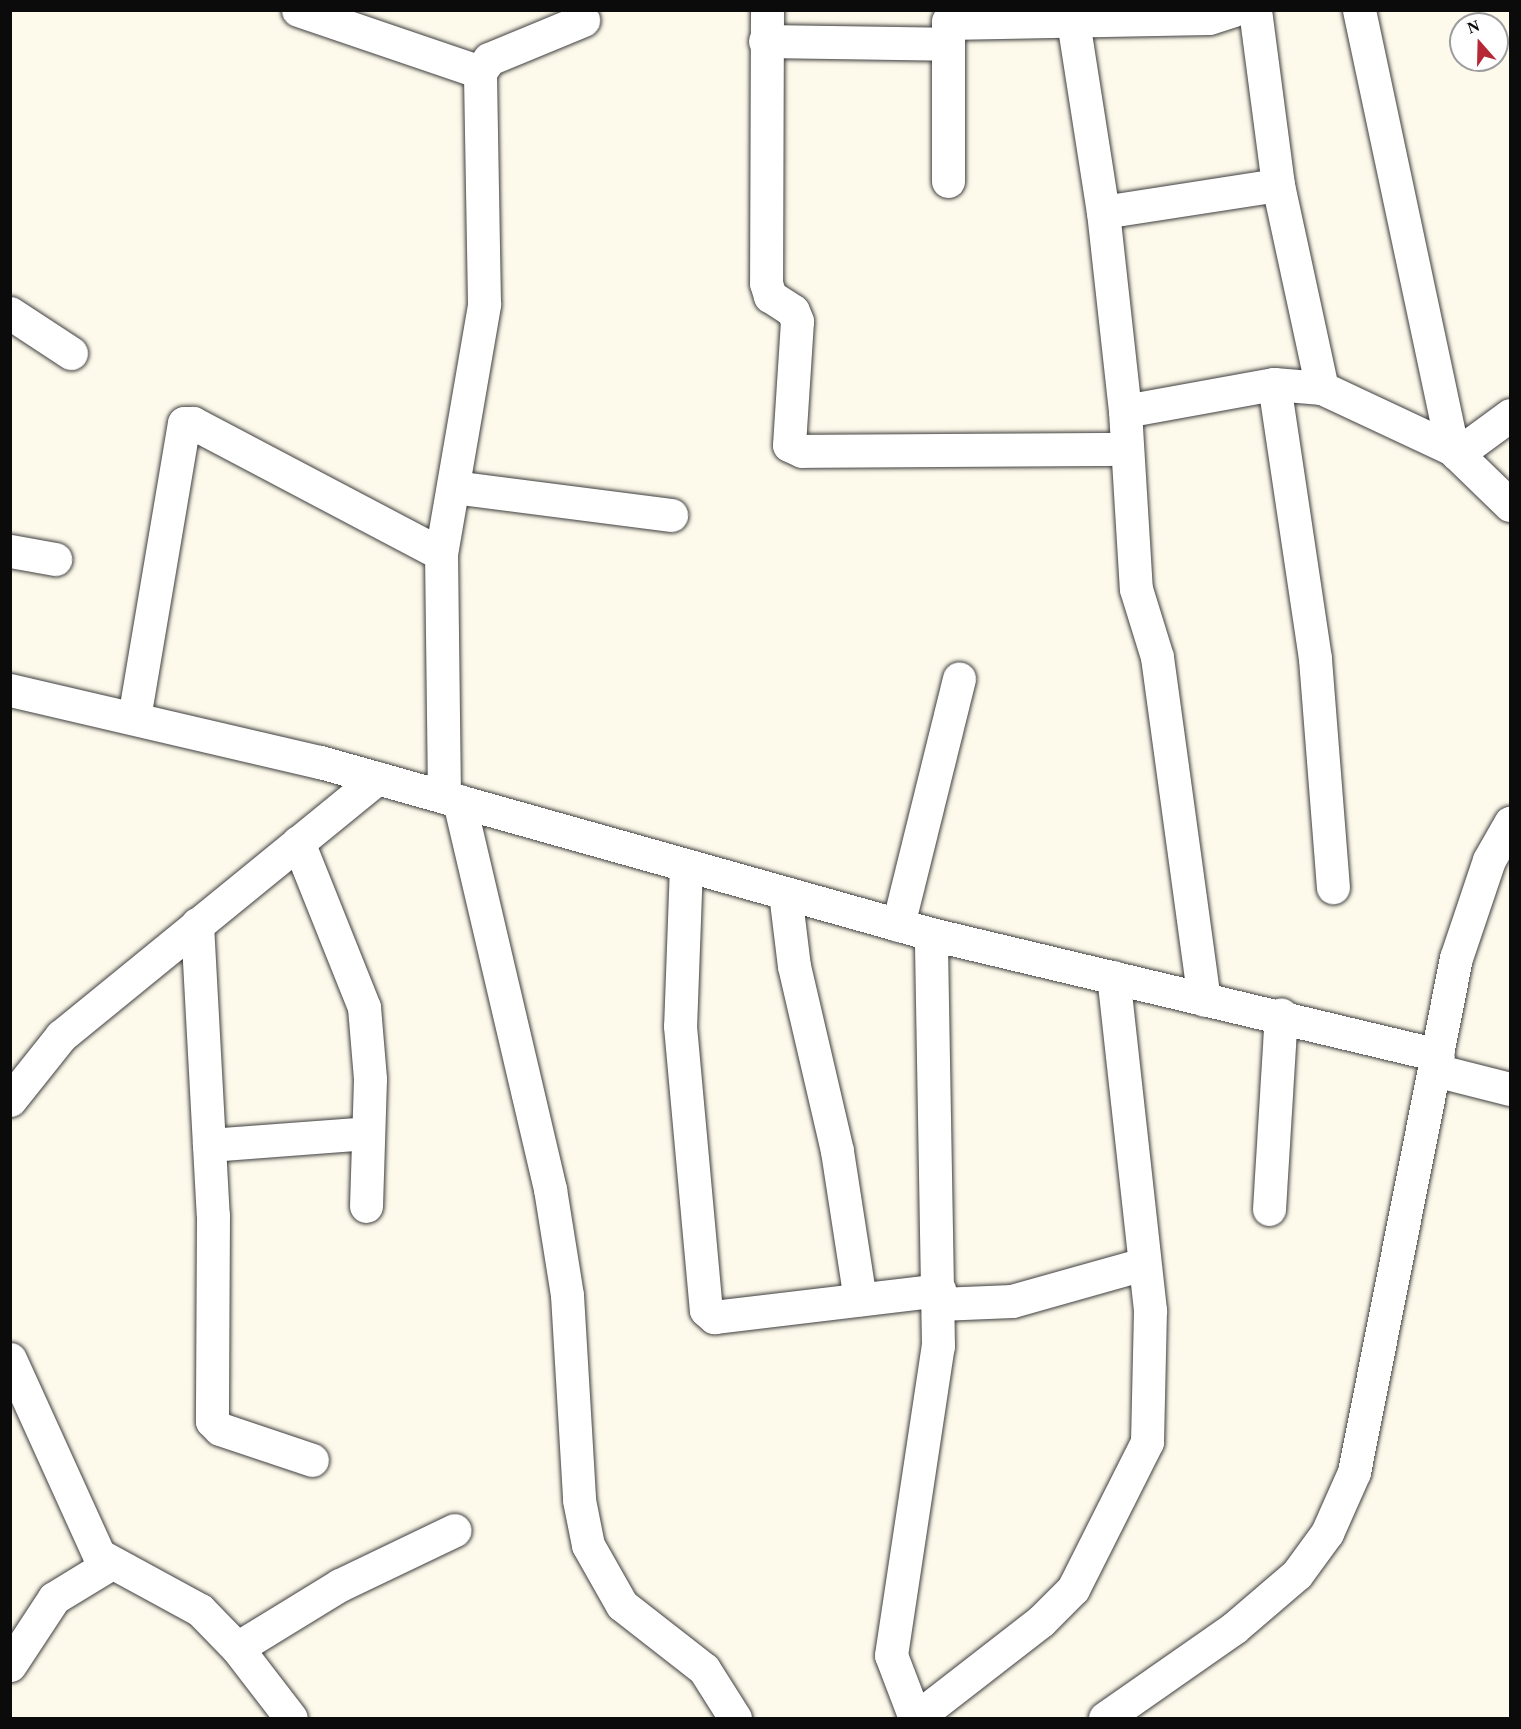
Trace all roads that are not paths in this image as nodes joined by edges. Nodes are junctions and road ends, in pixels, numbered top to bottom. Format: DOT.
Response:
graph roads {
  1 [pos="298,10"];
  2 [pos="1234,10"];
  3 [pos="1256,10"];
  4 [pos="1359,10"];
  5 [pos="583,20"];
  6 [pos="1073,21"];
  7 [pos="766,26"];
  8 [pos="948,26"];
  9 [pos="480,72"];
  10 [pos="948,181"];
  11 [pos="1278,185"];
  12 [pos="1103,213"];
  13 [pos="10,313"];
  14 [pos="71,353"];
  15 [pos="1274,384"];
  16 [pos="1322,388"];
  17 [pos="1125,411"];
  18 [pos="1510,416"];
  19 [pos="1124,449"];
  20 [pos="1454,452"];
  21 [pos="453,487"];
  22 [pos="1510,505"];
  23 [pos="671,515"];
  24 [pos="10,551"];
  25 [pos="441,554"];
  26 [pos="55,559"];
  27 [pos="959,678"];
  28 [pos="10,690"];
  29 [pos="134,718"];
  30 [pos="377,778"];
  31 [pos="452,799"];
  32 [pos="1510,823"];
  33 [pos="298,842"];
  34 [pos="686,865"];
  35 [pos="1333,887"];
  36 [pos="785,893"];
  37 [pos="197,924"];
  38 [pos="898,925"];
  39 [pos="931,934"];
  40 [pos="1113,977"];
  41 [pos="1204,1000"];
  42 [pos="1281,1014"];
  43 [pos="1436,1062"];
  44 [pos="14,1088"];
  45 [pos="1510,1089"];
  46 [pos="368,1133"];
  47 [pos="209,1145"];
  48 [pos="366,1206"];
  49 [pos="1269,1209"];
  50 [pos="1144,1264"];
  51 [pos="939,1297"];
  52 [pos="860,1299"];
  53 [pos="10,1359"];
  54 [pos="312,1460"];
  55 [pos="455,1530"];
  56 [pos="110,1564"];
  57 [pos="237,1648"];
  58 [pos="10,1665"];
  59 [pos="291,1719"];
  60 [pos="735,1719"];
  61 [pos="915,1719"];
  62 [pos="1105,1719"];
  1 -- 9 [label="street"];
  2 -- 6 [label="street"];
  3 -- 11 [label="street"];
  4 -- 20 [label="street"];
  5 -- 9 [label="street"];
  6 -- 8 [label="street"];
  6 -- 12 [label="street"];
  7 -- 8 [label="street"];
  7 -- 19 [label="street"];
  8 -- 10 [label="street"];
  9 -- 21 [label="street"];
  11 -- 12 [label="street"];
  11 -- 16 [label="street"];
  12 -- 17 [label="street"];
  13 -- 14 [label="street"];
  15 -- 16 [label="street"];
  15 -- 17 [label="street"];
  15 -- 35 [label="street"];
  16 -- 20 [label="street"];
  17 -- 19 [label="street"];
  18 -- 20 [label="street"];
  19 -- 41 [label="street"];
  20 -- 22 [label="street"];
  21 -- 23 [label="street"];
  21 -- 25 [label="street"];
  24 -- 26 [label="street"];
  25 -- 29 [label="street"];
  25 -- 31 [label="street"];
  27 -- 38 [label="street"];
  28 -- 29 [label="street"];
  29 -- 30 [label="street"];
  30 -- 31 [label="street"];
  30 -- 33 [label="street"];
  31 -- 34 [label="street"];
  31 -- 60 [label="street"];
  32 -- 43 [label="street"];
  33 -- 37 [label="street"];
  33 -- 46 [label="street"];
  34 -- 36 [label="street"];
  34 -- 52 [label="street"];
  36 -- 38 [label="street"];
  36 -- 52 [label="street"];
  37 -- 44 [label="street"];
  37 -- 47 [label="street"];
  38 -- 39 [label="street"];
  39 -- 40 [label="street"];
  39 -- 51 [label="street"];
  40 -- 41 [label="street"];
  40 -- 50 [label="street"];
  41 -- 42 [label="street"];
  42 -- 43 [label="street"];
  42 -- 49 [label="street"];
  43 -- 45 [label="street"];
  43 -- 62 [label="street"];
  46 -- 47 [label="street"];
  46 -- 48 [label="street"];
  47 -- 54 [label="street"];
  50 -- 51 [label="street"];
  50 -- 61 [label="street"];
  51 -- 52 [label="street"];
  51 -- 61 [label="street"];
  53 -- 56 [label="street"];
  55 -- 57 [label="street"];
  56 -- 57 [label="street"];
  56 -- 58 [label="street"];
  57 -- 59 [label="street"];
}
